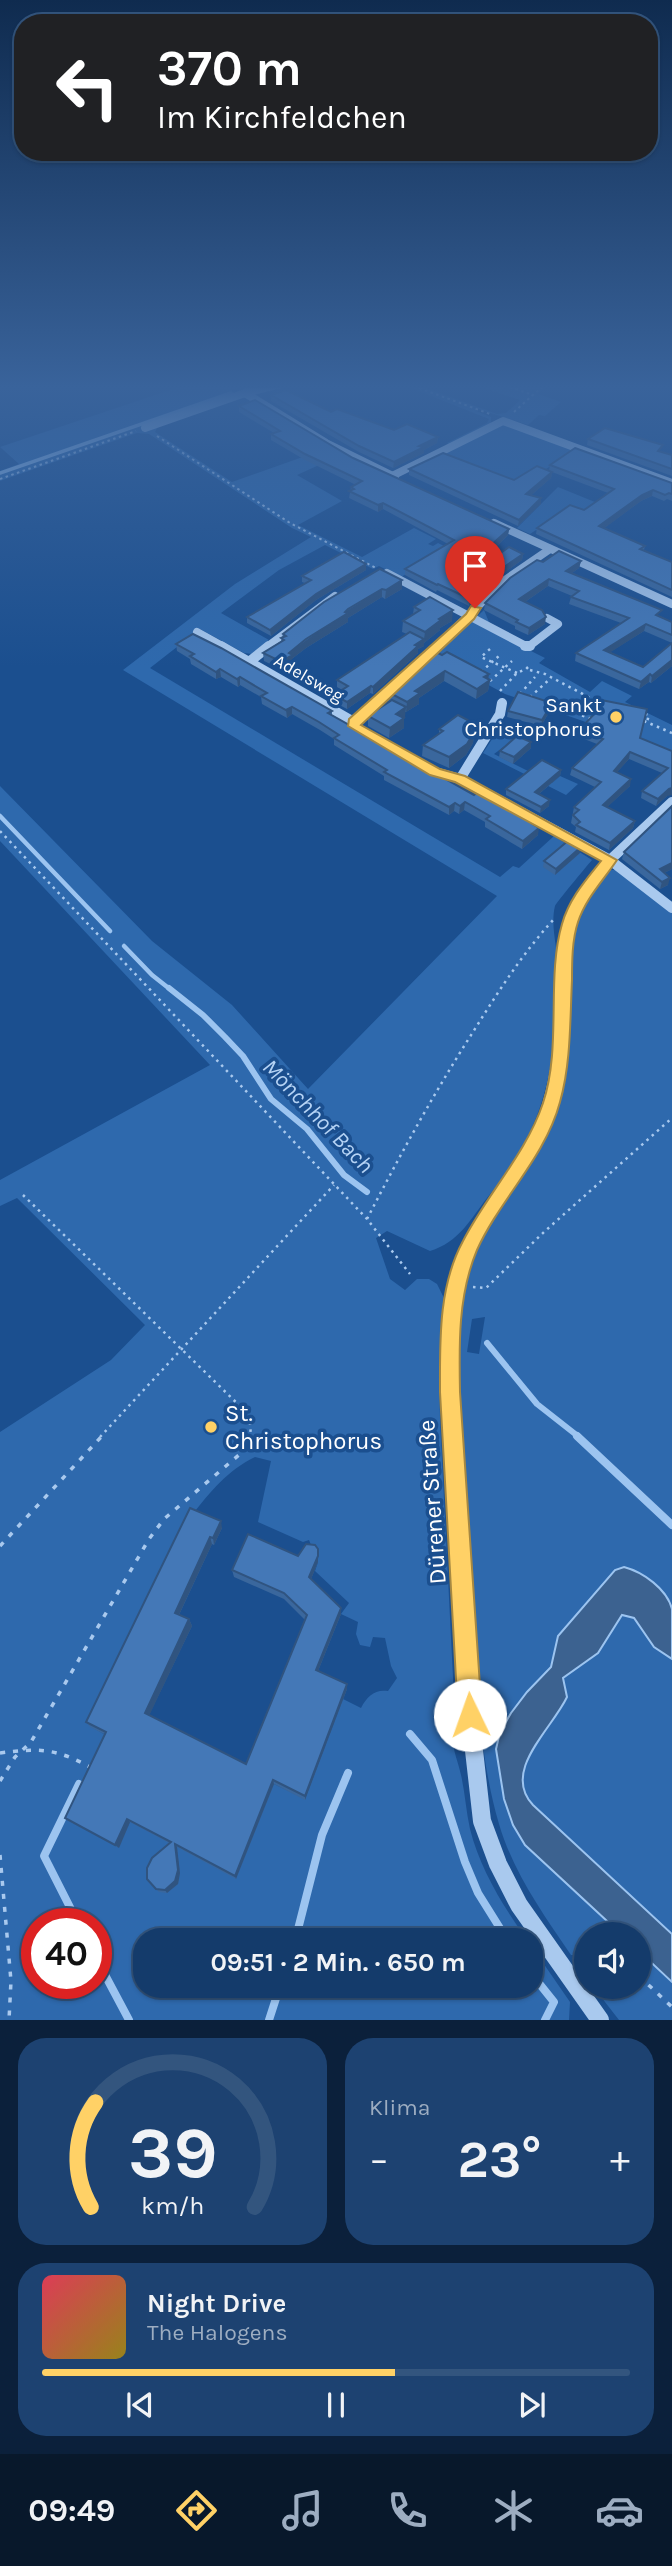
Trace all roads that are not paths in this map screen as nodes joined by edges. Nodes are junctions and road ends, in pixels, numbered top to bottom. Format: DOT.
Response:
graph roads {
  1 [pos="397,478"];
  2 [pos="403,481"];
  3 [pos="485,519"];
  4 [pos="550,549"];
  5 [pos="380,570"];
  6 [pos="340,593"];
  7 [pos="672,604"];
  8 [pos="470,617"];
  9 [pos="547,618"];
  10 [pos="197,632"];
  11 [pos="249,662"];
  12 [pos="501,697"];
  13 [pos="354,722"];
  14 [pos="460,779"];
  15 [pos="672,802"];
  16 [pos="610,860"];
  17 [pos="672,908"];
  18 [pos="600,2020"];
  1 -- 2 [label="street"];
  3 -- 4 [label="street"];
  4 -- 7 [label="street"];
  4 -- 8 [label="street"];
  5 -- 8 [label="street"];
  6 -- 11 [label="street, Adelsweg"];
  8 -- 9 [label="street"];
  8 -- 13 [label="street"];
  10 -- 11 [label="street, Adelsweg"];
  11 -- 13 [label="street, Adelsweg"];
  12 -- 14 [label="street"];
  13 -- 14 [label="street"];
  14 -- 16 [label="street"];
  15 -- 16 [label="street, Dürener Straße"];
  16 -- 17 [label="street"];
  16 -- 18 [label="street, Dürener Straße"];
}
